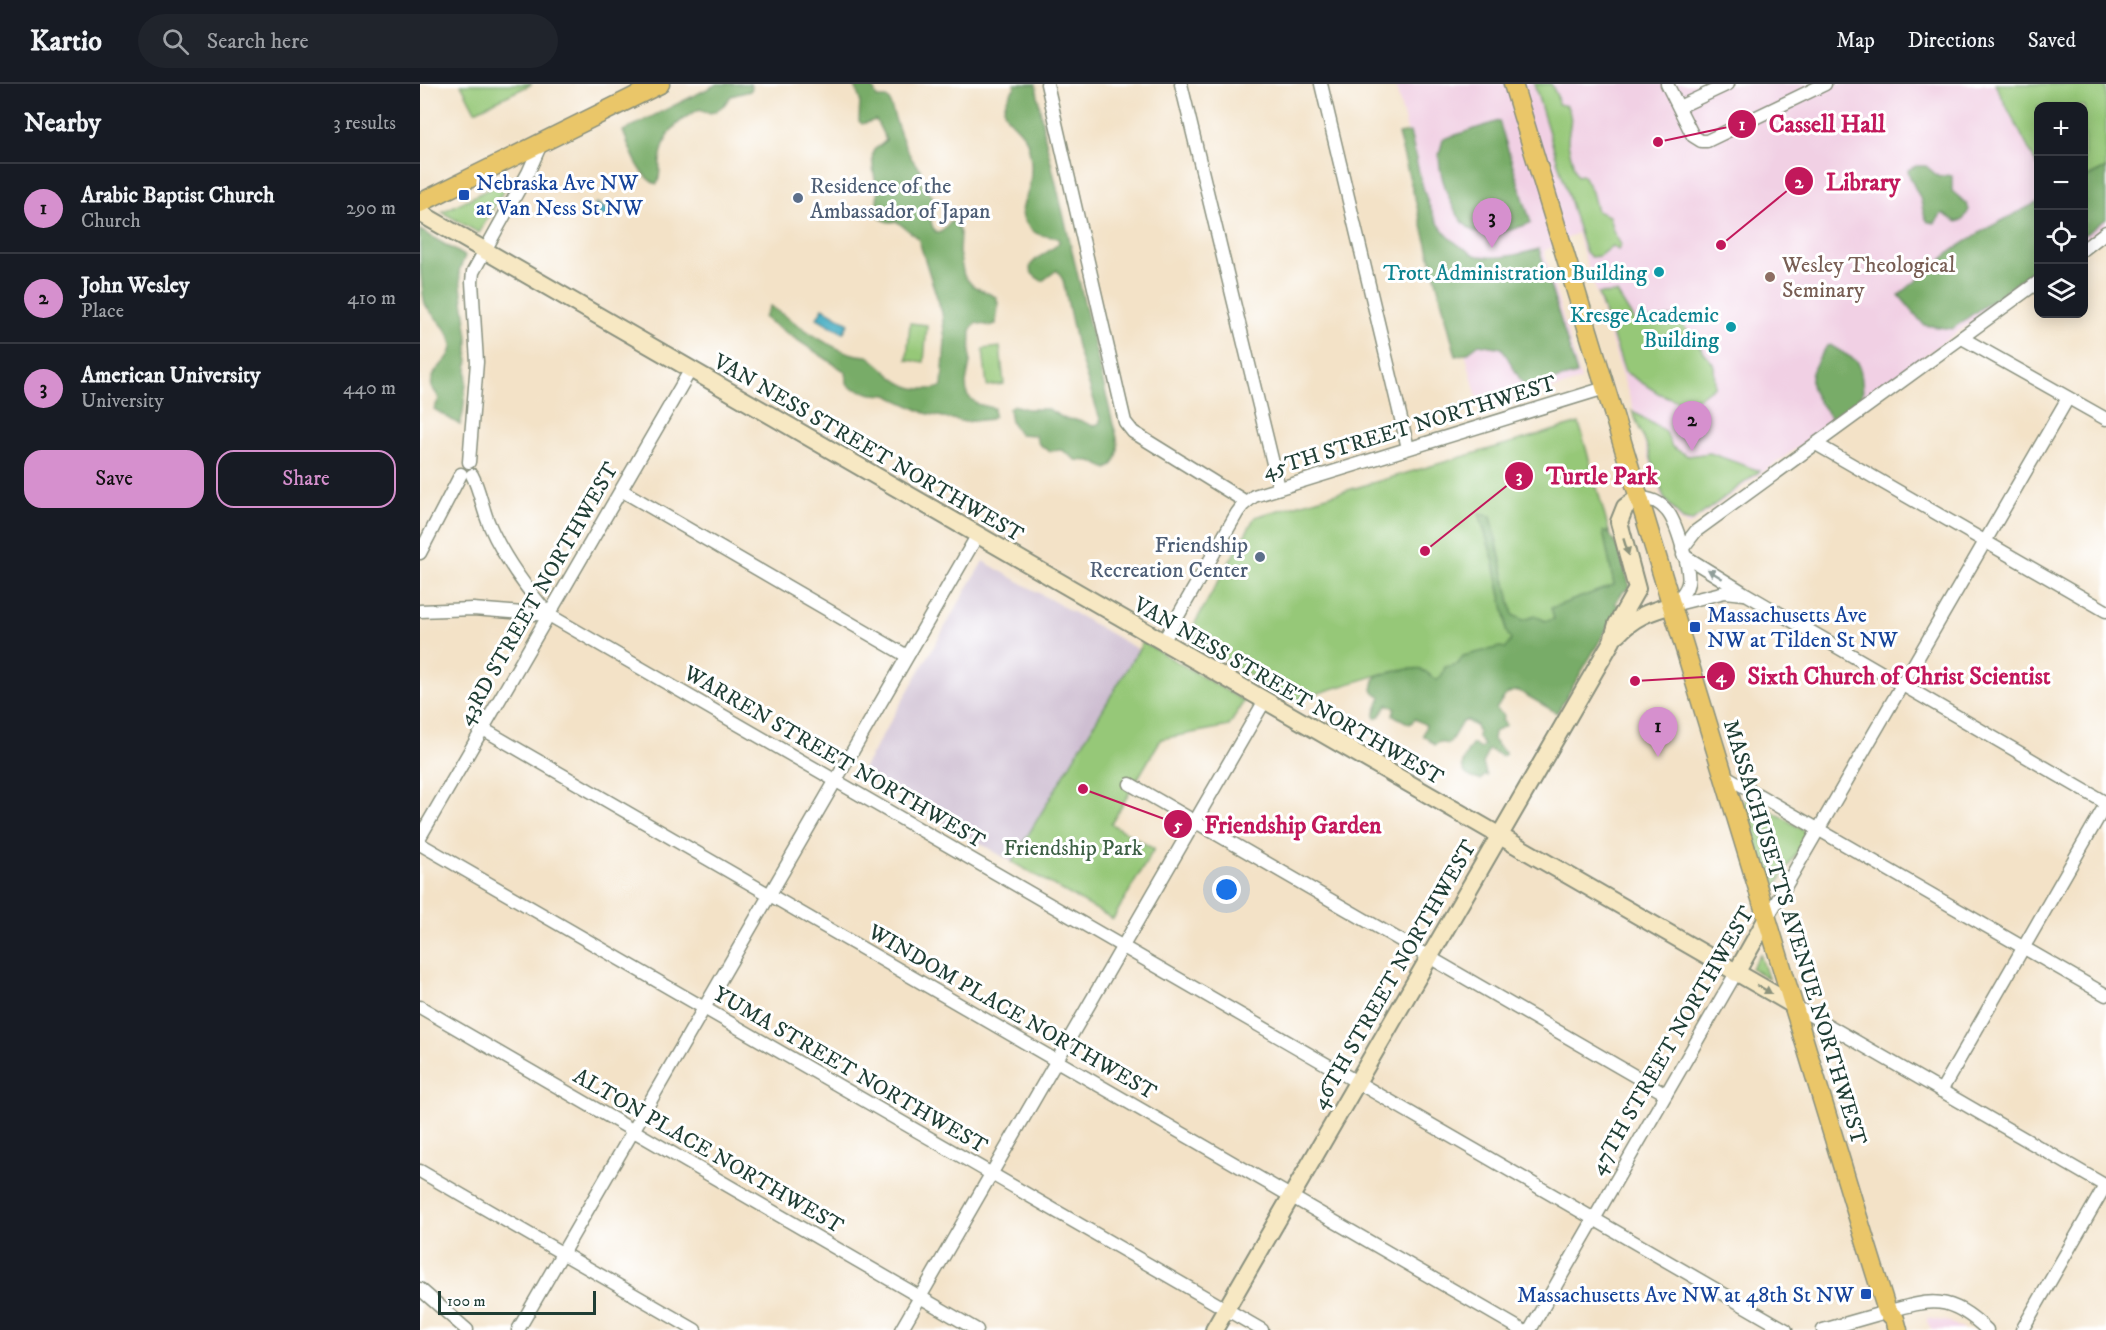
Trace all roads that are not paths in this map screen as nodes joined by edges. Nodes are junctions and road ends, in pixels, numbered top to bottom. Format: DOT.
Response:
graph roads {
  1 [pos="660,84"];
  2 [pos="1047,84"];
  3 [pos="1181,84"];
  4 [pos="1321,84"];
  5 [pos="1513,84"];
  6 [pos="1667,84"];
  7 [pos="1728,84"];
  8 [pos="1825,84"];
  9 [pos="1679,107"];
  10 [pos="541,144"];
  11 [pos="420,202"];
  12 [pos="420,213"];
  13 [pos="2106,232"];
  14 [pos="2088,246"];
  15 [pos="484,250"];
  16 [pos="2034,285"];
  17 [pos="1962,338"];
  18 [pos="691,369"];
  19 [pos="1605,388"];
  20 [pos="2068,398"];
  21 [pos="2106,420"];
  22 [pos="1816,444"];
  23 [pos="1408,448"];
  24 [pos="467,474"];
  25 [pos="1279,488"];
  26 [pos="621,490"];
  27 [pos="1638,498"];
  28 [pos="1246,502"];
  29 [pos="1674,526"];
  30 [pos="1696,531"];
  31 [pos="977,536"];
  32 [pos="1985,541"];
  33 [pos="422,546"];
  34 [pos="1682,552"];
  35 [pos="1746,594"];
  36 [pos="1672,605"];
  37 [pos="420,611"];
  38 [pos="2106,611"];
  39 [pos="549,615"];
  40 [pos="1612,641"];
  41 [pos="1162,642"];
  42 [pos="907,656"];
  43 [pos="1902,685"];
  44 [pos="1264,702"];
  45 [pos="483,729"];
  46 [pos="1722,774"];
  47 [pos="835,781"];
  48 [pos="1130,784"];
  49 [pos="2106,803"];
  50 [pos="1195,822"];
  51 [pos="1819,829"];
  52 [pos="420,837"];
  53 [pos="1499,837"];
  54 [pos="420,844"];
  55 [pos="770,894"];
  56 [pos="1766,920"];
  57 [pos="1123,947"];
  58 [pos="2023,947"];
  59 [pos="1429,957"];
  60 [pos="1736,973"];
  61 [pos="2106,995"];
  62 [pos="1793,1005"];
  63 [pos="420,1007"];
  64 [pos="705,1008"];
  65 [pos="1057,1060"];
  66 [pos="1357,1082"];
  67 [pos="1941,1091"];
  68 [pos="1666,1094"];
  69 [pos="634,1131"];
  70 [pos="420,1171"];
  71 [pos="991,1174"];
  72 [pos="2105,1186"];
  73 [pos="1291,1196"];
  74 [pos="1594,1219"];
  75 [pos="562,1253"];
  76 [pos="420,1289"];
  77 [pos="920,1297"];
  78 [pos="1226,1309"];
  79 [pos="1887,1311"];
  80 [pos="467,1330"];
  81 [pos="518,1330"];
  82 [pos="695,1330"];
  83 [pos="901,1330"];
  84 [pos="977,1330"];
  85 [pos="1214,1330"];
  86 [pos="1262,1330"];
  87 [pos="1522,1330"];
  88 [pos="1530,1330"];
  89 [pos="1786,1330"];
  90 [pos="1823,1330"];
  91 [pos="1886,1330"];
  92 [pos="1898,1330"];
  93 [pos="1987,1330"];
  94 [pos="2022,1330"];
  1 -- 10 [label="main road"];
  2 -- 28 [label="street"];
  3 -- 25 [label="street"];
  4 -- 23 [label="street"];
  5 -- 19 [label="main road, MASSACHUSETTS AVENUE NORTHWEST"];
  6 -- 9 [label="street"];
  7 -- 9 [label="street"];
  8 -- 9 [label="street"];
  10 -- 11 [label="main road"];
  10 -- 15 [label="street, WARREN STREET NORTHWEST"];
  12 -- 15 [label="street, VAN NESS STREET NORTHWEST"];
  13 -- 14 [label="street"];
  15 -- 18 [label="street, VAN NESS STREET NORTHWEST"];
  15 -- 24 [label="street, WARREN STREET NORTHWEST"];
  16 -- 17 [label="street"];
  17 -- 20 [label="street"];
  17 -- 22 [label="street"];
  18 -- 26 [label="street, 43RD STREET NORTHWEST"];
  18 -- 31 [label="street, VAN NESS STREET NORTHWEST"];
  19 -- 23 [label="street, 45TH STREET NORTHWEST"];
  19 -- 27 [label="main road, MASSACHUSETTS AVENUE NORTHWEST"];
  20 -- 21 [label="street"];
  20 -- 32 [label="street, 47TH STREET NORTHWEST"];
  22 -- 30 [label="street"];
  22 -- 32 [label="street"];
  23 -- 25 [label="street, 45TH STREET NORTHWEST"];
  24 -- 33 [label="street"];
  24 -- 39 [label="street, WARREN STREET NORTHWEST"];
  25 -- 28 [label="street, 45TH STREET NORTHWEST"];
  26 -- 39 [label="street, 43RD STREET NORTHWEST"];
  26 -- 42 [label="street"];
  27 -- 29 [label="street"];
  27 -- 36 [label="main road, MASSACHUSETTS AVENUE NORTHWEST"];
  27 -- 40 [label="street, one-way"];
  28 -- 41 [label="street, 45TH STREET NORTHWEST"];
  29 -- 30 [label="street"];
  29 -- 34 [label="street"];
  30 -- 34 [label="street"];
  31 -- 41 [label="street, VAN NESS STREET NORTHWEST"];
  31 -- 42 [label="street"];
  32 -- 38 [label="street"];
  32 -- 43 [label="street, 47TH STREET NORTHWEST"];
  35 -- 34 [label="street, one-way"];
  34 -- 36 [label="street"];
  35 -- 36 [label="street"];
  35 -- 43 [label="street"];
  36 -- 40 [label="street"];
  36 -- 46 [label="main road, MASSACHUSETTS AVENUE NORTHWEST"];
  37 -- 39 [label="street, WARREN STREET NORTHWEST"];
  39 -- 45 [label="street, 43RD STREET NORTHWEST"];
  39 -- 47 [label="street, WARREN STREET NORTHWEST"];
  40 -- 53 [label="street, 46TH STREET NORTHWEST"];
  41 -- 44 [label="street, VAN NESS STREET NORTHWEST"];
  42 -- 47 [label="street"];
  43 -- 49 [label="street"];
  43 -- 51 [label="street, 47TH STREET NORTHWEST"];
  44 -- 50 [label="street"];
  44 -- 53 [label="street, VAN NESS STREET NORTHWEST"];
  45 -- 52 [label="street, 43RD STREET NORTHWEST"];
  45 -- 55 [label="street, WINDOM PLACE NORTHWEST"];
  46 -- 51 [label="street"];
  46 -- 56 [label="main road, MASSACHUSETTS AVENUE NORTHWEST"];
  47 -- 55 [label="street"];
  47 -- 57 [label="street, WARREN STREET NORTHWEST"];
  48 -- 50 [label="street"];
  49 -- 58 [label="street"];
  50 -- 57 [label="street"];
  50 -- 59 [label="street"];
  51 -- 56 [label="street, 47TH STREET NORTHWEST"];
  51 -- 58 [label="street"];
  53 -- 59 [label="street, 46TH STREET NORTHWEST"];
  53 -- 60 [label="street, VAN NESS STREET NORTHWEST"];
  54 -- 64 [label="street, YUMA STREET NORTHWEST"];
  55 -- 64 [label="street"];
  55 -- 65 [label="street, WINDOM PLACE NORTHWEST"];
  56 -- 60 [label="street, 47TH STREET NORTHWEST"];
  56 -- 62 [label="main road, MASSACHUSETTS AVENUE NORTHWEST"];
  57 -- 65 [label="street"];
  57 -- 66 [label="street, WARREN STREET NORTHWEST"];
  58 -- 61 [label="street"];
  58 -- 67 [label="street"];
  59 -- 66 [label="street, 46TH STREET NORTHWEST"];
  59 -- 68 [label="street"];
  60 -- 62 [label="street, VAN NESS STREET NORTHWEST, one-way"];
  60 -- 68 [label="street, 47TH STREET NORTHWEST"];
  62 -- 67 [label="street, VAN NESS STREET NORTHWEST"];
  62 -- 79 [label="main road, MASSACHUSETTS AVENUE NORTHWEST"];
  63 -- 69 [label="street, ALTON PLACE NORTHWEST"];
  64 -- 69 [label="street"];
  64 -- 71 [label="street, YUMA STREET NORTHWEST"];
  65 -- 71 [label="street"];
  65 -- 73 [label="street, WINDOM PLACE NORTHWEST"];
  66 -- 73 [label="street, 46TH STREET NORTHWEST"];
  66 -- 74 [label="street, WARREN STREET NORTHWEST"];
  67 -- 72 [label="street, VAN NESS STREET NORTHWEST"];
  68 -- 74 [label="street, 47TH STREET NORTHWEST"];
  69 -- 75 [label="street"];
  69 -- 77 [label="street, ALTON PLACE NORTHWEST"];
  70 -- 75 [label="street"];
  71 -- 77 [label="street"];
  71 -- 78 [label="street, YUMA STREET NORTHWEST"];
  72 -- 94 [label="street"];
  73 -- 78 [label="street, 46TH STREET NORTHWEST"];
  73 -- 87 [label="street, WINDOM PLACE NORTHWEST"];
  74 -- 88 [label="street, 47TH STREET NORTHWEST"];
  74 -- 89 [label="street, WARREN STREET NORTHWEST"];
  75 -- 81 [label="street"];
  75 -- 82 [label="street"];
  76 -- 80 [label="street"];
  77 -- 83 [label="street"];
  77 -- 84 [label="street, ALTON PLACE NORTHWEST"];
  78 -- 85 [label="street, 46TH STREET NORTHWEST"];
  78 -- 86 [label="street, YUMA STREET NORTHWEST"];
  79 -- 90 [label="street"];
  79 -- 91 [label="main road, MASSACHUSETTS AVENUE NORTHWEST"];
  79 -- 92 [label="main road, MASSACHUSETTS AVENUE NORTHWEST"];
  79 -- 93 [label="street"];
}
